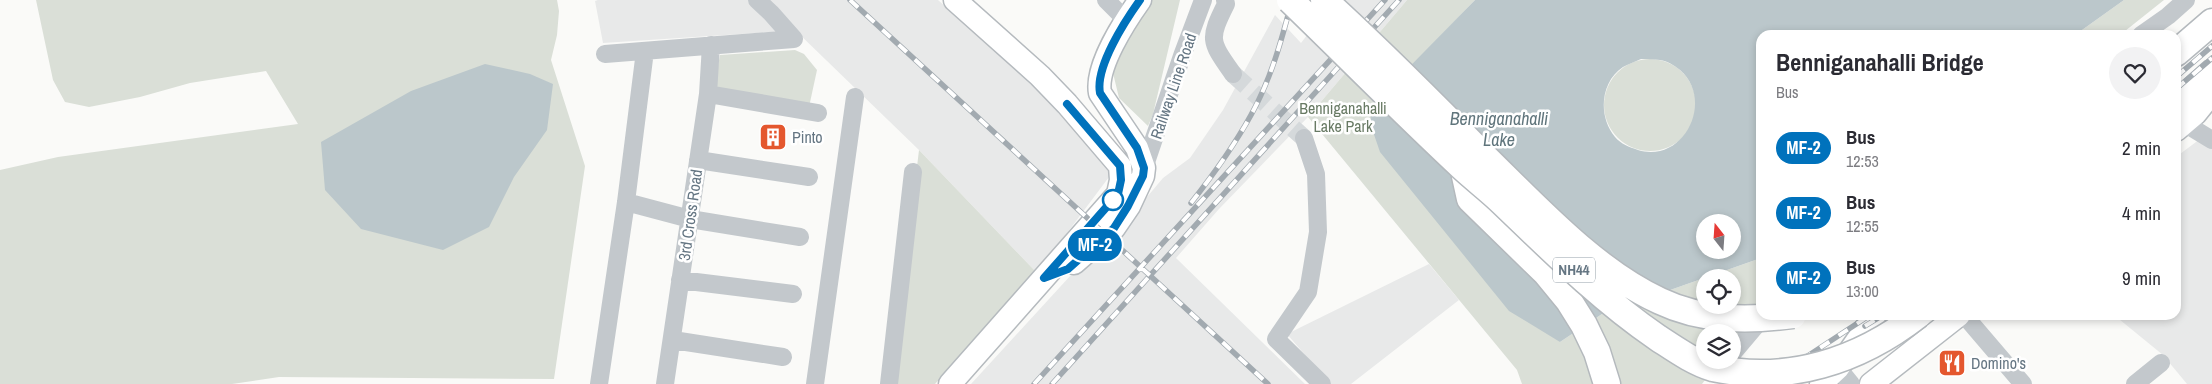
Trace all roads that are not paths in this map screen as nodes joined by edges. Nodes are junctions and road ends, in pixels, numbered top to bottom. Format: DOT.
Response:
graph roads {
  1 [pos="756,0"];
  2 [pos="955,0"];
  3 [pos="1106,0"];
  4 [pos="1140,0"];
  5 [pos="1203,0"];
  6 [pos="1225,0"];
  7 [pos="1290,0"];
  8 [pos="1324,0"];
  9 [pos="2186,0"];
  10 [pos="1120,14"];
  11 [pos="2212,22"];
  12 [pos="2147,30"];
  13 [pos="710,45"];
  14 [pos="2181,48"];
  15 [pos="645,51"];
  16 [pos="605,54"];
  17 [pos="2212,73"];
  18 [pos="1233,74"];
  19 [pos="2212,93"];
  20 [pos="708,94"];
  21 [pos="855,97"];
  22 [pos="818,113"];
  23 [pos="2181,116"];
  24 [pos="2181,118"];
  25 [pos="2181,120"];
  26 [pos="1304,138"];
  27 [pos="2212,140"];
  28 [pos="698,160"];
  29 [pos="1144,168"];
  30 [pos="1463,168"];
  31 [pos="913,172"];
  32 [pos="809,177"];
  33 [pos="626,202"];
  34 [pos="690,219"];
  35 [pos="800,237"];
  36 [pos="1044,278"];
  37 [pos="680,280"];
  38 [pos="793,294"];
  39 [pos="1756,319"];
  40 [pos="1760,320"];
  41 [pos="1872,320"];
  42 [pos="1912,320"];
  43 [pos="1953,320"];
  44 [pos="1968,320"];
  45 [pos="672,340"];
  46 [pos="1741,343"];
  47 [pos="783,357"];
  48 [pos="2161,363"];
  49 [pos="1722,369"];
  50 [pos="1844,376"];
  51 [pos="599,384"];
  52 [pos="665,384"];
  53 [pos="815,384"];
  54 [pos="889,384"];
  55 [pos="950,384"];
  56 [pos="1322,384"];
  57 [pos="1606,384"];
  58 [pos="1711,384"];
  59 [pos="1821,384"];
  60 [pos="1871,384"];
  61 [pos="2024,384"];
  62 [pos="2136,384"];
  1 -- 13 [label="street"];
  2 -- 36 [label="main road, Railway Line Road"];
  3 -- 10 [label="street"];
  4 -- 29 [label="main road"];
  5 -- 29 [label="street, Railway Line Road"];
  6 -- 18 [label="street"];
  7 -- 30 [label="highway, NH44, bridge"];
  8 -- 39 [label="highway, NH44, bridge"];
  9 -- 12 [label="street"];
  11 -- 14 [label="highway"];
  13 -- 15 [label="street"];
  13 -- 20 [label="street, 3rd Cross Road"];
  15 -- 16 [label="street"];
  15 -- 33 [label="street"];
  17 -- 23 [label="highway"];
  19 -- 24 [label="main road"];
  20 -- 22 [label="street"];
  20 -- 28 [label="street, 3rd Cross Road"];
  21 -- 53 [label="street"];
  25 -- 27 [label="street"];
  26 -- 56 [label="street"];
  28 -- 32 [label="street"];
  28 -- 34 [label="street, 3rd Cross Road"];
  29 -- 36 [label="main road, Railway Line Road"];
  30 -- 42 [label="highway, NH44, bridge"];
  30 -- 57 [label="highway"];
  31 -- 54 [label="street"];
  33 -- 34 [label="street"];
  33 -- 51 [label="street"];
  34 -- 35 [label="street"];
  34 -- 37 [label="street, 3rd Cross Road"];
  36 -- 55 [label="main road, Railway Line Road"];
  37 -- 38 [label="street"];
  37 -- 45 [label="street, 3rd Cross Road"];
  40 -- 46 [label="street"];
  41 -- 50 [label="main road"];
  43 -- 60 [label="main road"];
  44 -- 61 [label="street"];
  45 -- 47 [label="street"];
  45 -- 52 [label="street, 3rd Cross Road"];
  48 -- 62 [label="street"];
  49 -- 58 [label="street"];
  50 -- 59 [label="main road"];
}
